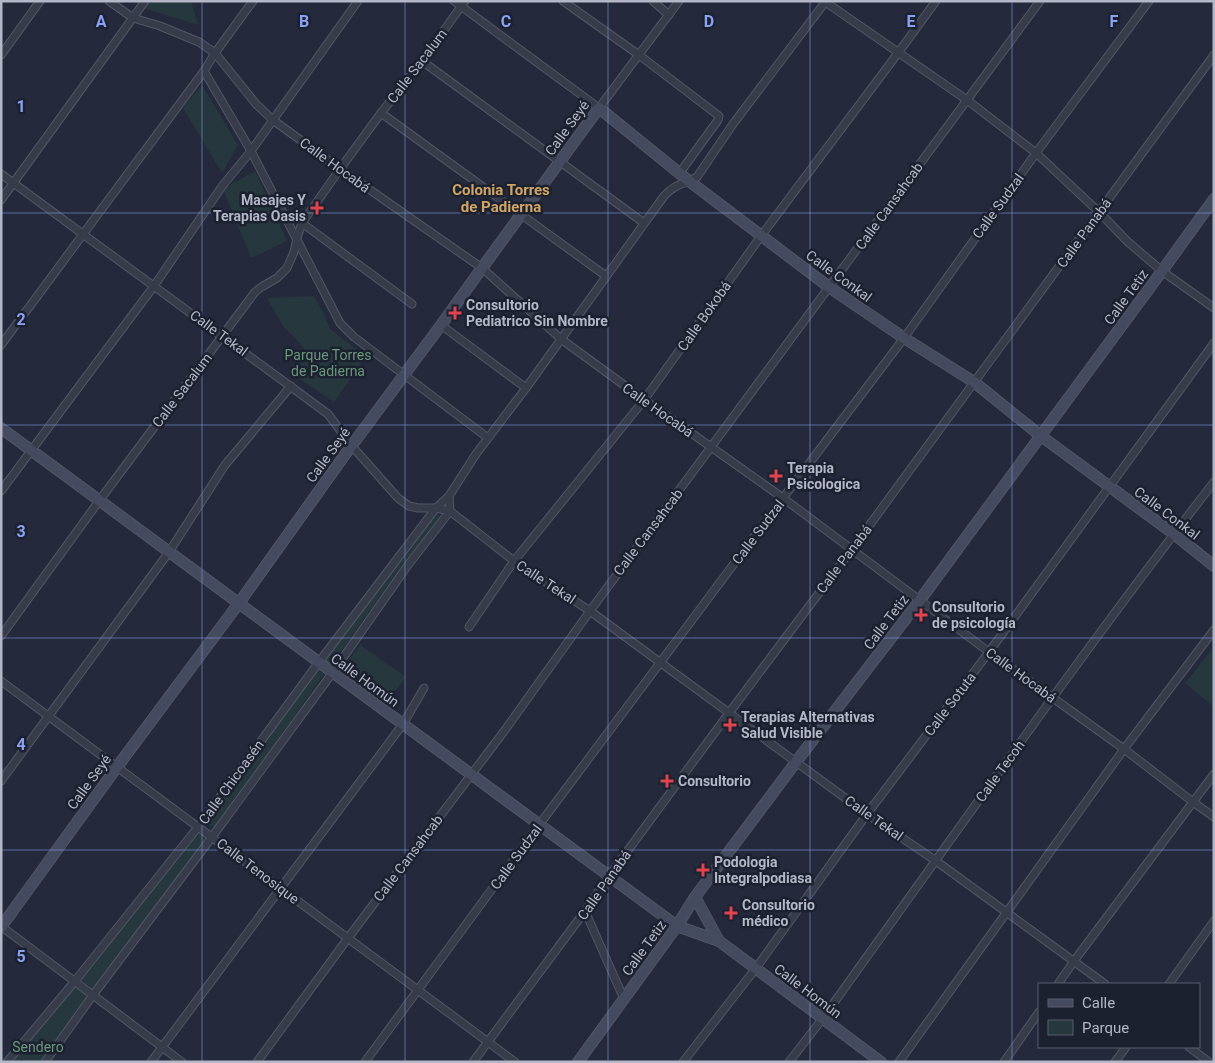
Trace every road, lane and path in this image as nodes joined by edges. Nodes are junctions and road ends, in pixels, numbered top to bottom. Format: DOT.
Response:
graph roads {
  1 [pos="40,1"];
  2 [pos="110,1"];
  3 [pos="253,1"];
  4 [pos="358,1"];
  5 [pos="454,1"];
  6 [pos="563,1"];
  7 [pos="653,1"];
  8 [pos="680,1"];
  9 [pos="936,1"];
  10 [pos="1040,1"];
  11 [pos="1149,1"];
  12 [pos="825,2"];
  13 [pos="142,3"];
  14 [pos="463,4"];
  15 [pos="669,15"];
  16 [pos="133,18"];
  17 [pos="215,53"];
  18 [pos="1,54"];
  19 [pos="898,54"];
  20 [pos="639,56"];
  21 [pos="1213,57"];
  22 [pos="422,61"];
  23 [pos="204,71"];
  24 [pos="967,100"];
  25 [pos="599,108"];
  26 [pos="381,113"];
  27 [pos="274,120"];
  28 [pos="251,151"];
  29 [pos="1036,153"];
  30 [pos="560,162"];
  31 [pos="340,169"];
  32 [pos="1,174"];
  33 [pos="679,174"];
  34 [pos="689,182"];
  35 [pos="14,183"];
  36 [pos="1214,199"];
  37 [pos="1,200"];
  38 [pos="1099,212"];
  39 [pos="522,214"];
  40 [pos="302,223"];
  41 [pos="644,223"];
  42 [pos="84,234"];
  43 [pos="761,236"];
  44 [pos="296,238"];
  45 [pos="482,268"];
  46 [pos="1162,271"];
  47 [pos="606,276"];
  48 [pos="154,286"];
  49 [pos="829,287"];
  50 [pos="412,304"];
  51 [pos="1214,308"];
  52 [pos="441,325"];
  53 [pos="222,336"];
  54 [pos="904,338"];
  55 [pos="561,340"];
  56 [pos="1214,343"];
  57 [pos="1,345"];
  58 [pos="404,376"];
  59 [pos="974,382"];
  60 [pos="291,386"];
  61 [pos="526,388"];
  62 [pos="644,400"];
  63 [pos="1,428"];
  64 [pos="1040,436"];
  65 [pos="488,438"];
  66 [pos="352,445"];
  67 [pos="711,447"];
  68 [pos="31,450"];
  69 [pos="1214,482"];
  70 [pos="1109,486"];
  71 [pos="1,491"];
  72 [pos="449,496"];
  73 [pos="783,498"];
  74 [pos="99,500"];
  75 [pos="436,508"];
  76 [pos="450,511"];
  77 [pos="1174,534"];
  78 [pos="852,549"];
  79 [pos="169,552"];
  80 [pos="514,561"];
  81 [pos="1214,566"];
  82 [pos="920,600"];
  83 [pos="239,603"];
  84 [pos="590,611"];
  85 [pos="469,627"];
  86 [pos="1214,630"];
  87 [pos="1,636"];
  88 [pos="989,652"];
  89 [pos="319,662"];
  90 [pos="660,663"];
  91 [pos="332,672"];
  92 [pos="1,681"];
  93 [pos="424,688"];
  94 [pos="1053,698"];
  95 [pos="729,713"];
  96 [pos="49,716"];
  97 [pos="403,724"];
  98 [pos="1124,749"];
  99 [pos="796,762"];
  100 [pos="117,767"];
  101 [pos="471,774"];
  102 [pos="1214,774"];
  103 [pos="1,781"];
  104 [pos="1193,802"];
  105 [pos="867,814"];
  106 [pos="1214,817"];
  107 [pos="539,825"];
  108 [pos="198,827"];
  109 [pos="212,837"];
  110 [pos="936,861"];
  111 [pos="609,876"];
  112 [pos="280,888"];
  113 [pos="695,897"];
  114 [pos="586,911"];
  115 [pos="1007,912"];
  116 [pos="1214,921"];
  117 [pos="2,926"];
  118 [pos="677,926"];
  119 [pos="348,938"];
  120 [pos="719,941"];
  121 [pos="1074,961"];
  122 [pos="756,968"];
  123 [pos="75,981"];
  124 [pos="1059,983"];
  125 [pos="1104,983"];
  126 [pos="1171,983"];
  127 [pos="418,990"];
  128 [pos="93,995"];
  129 [pos="624,999"];
  130 [pos="1038,1013"];
  131 [pos="823,1018"];
  132 [pos="488,1042"];
  133 [pos="162,1046"];
  134 [pos="1125,1048"];
  135 [pos="1190,1048"];
  136 [pos="7,1062"];
  137 [pos="45,1062"];
  138 [pos="151,1062"];
  139 [pos="182,1062"];
  140 [pos="257,1062"];
  141 [pos="365,1062"];
  142 [pos="474,1062"];
  143 [pos="515,1062"];
  144 [pos="578,1062"];
  145 [pos="683,1062"];
  146 [pos="789,1062"];
  147 [pos="881,1062"];
  148 [pos="899,1062"];
  149 [pos="1004,1062"];
  150 [pos="1115,1062"];
  151 [pos="1209,1062"];
  1 -- 18 [label="street"];
  2 -- 16 [label="street, Calle Hocabá"];
  3 -- 17 [label="street"];
  4 -- 27 [label="street"];
  5 -- 14 [label="street, Calle Conkal"];
  6 -- 20 [label="street"];
  7 -- 15 [label="street"];
  8 -- 15 [label="street, Calle Seyé"];
  9 -- 19 [label="street, Calle Bokobá"];
  10 -- 24 [label="street, Calle Cansahcab"];
  11 -- 29 [label="street, Calle Sudzal"];
  12 -- 19 [label="street"];
  12 -- 34 [label="street, Calle Chicoasén"];
  13 -- 16 [label="street"];
  14 -- 22 [label="street, Calle Sacalum"];
  14 -- 25 [label="street, Calle Conkal"];
  15 -- 20 [label="street, Calle Seyé"];
  16 -- 17 [label="street, Calle Hocabá"];
  16 -- 35 [label="street"];
  17 -- 23 [label="street"];
  17 -- 27 [label="street, Calle Hocabá"];
  19 -- 24 [label="street"];
  19 -- 43 [label="street, Calle Bokobá"];
  20 -- 25 [label="street, Calle Seyé"];
  20 -- 33 [label="street"];
  21 -- 38 [label="street, Calle Panabá"];
  22 -- 26 [label="street, Calle Sacalum"];
  22 -- 30 [label="street"];
  23 -- 28 [label="street"];
  23 -- 42 [label="street"];
  24 -- 29 [label="street"];
  24 -- 49 [label="street, Calle Cansahcab"];
  25 -- 30 [label="street, Calle Seyé"];
  25 -- 33 [label="street, Calle Conkal"];
  26 -- 31 [label="street, Calle Sacalum"];
  26 -- 39 [label="street"];
  27 -- 28 [label="street"];
  27 -- 31 [label="street, Calle Hocabá"];
  28 -- 44 [label="street"];
  28 -- 48 [label="street"];
  29 -- 38 [label="street"];
  29 -- 54 [label="street, Calle Sudzal"];
  30 -- 39 [label="street, Calle Seyé"];
  30 -- 41 [label="street"];
  31 -- 40 [label="street, Calle Sacalum"];
  31 -- 45 [label="street, Calle Hocabá"];
  32 -- 35 [label="street, Calle Tekal"];
  33 -- 34 [label="street, Calle Conkal"];
  34 -- 41 [label="street, Calle Chicoasén"];
  34 -- 43 [label="street, Calle Conkal"];
  35 -- 37 [label="street"];
  35 -- 42 [label="street, Calle Tekal"];
  36 -- 46 [label="street, Calle Tetiz"];
  38 -- 46 [label="street"];
  38 -- 59 [label="street, Calle Panabá"];
  39 -- 45 [label="street, Calle Seyé"];
  39 -- 47 [label="street"];
  40 -- 44 [label="street, Calle Sacalum"];
  40 -- 50 [label="street"];
  41 -- 47 [label="street, Calle Chicoasén"];
  42 -- 48 [label="street, Calle Tekal"];
  42 -- 57 [label="street"];
  43 -- 49 [label="street, Calle Conkal"];
  43 -- 62 [label="street, Calle Bokobá"];
  44 -- 53 [label="street, Calle Sacalum"];
  44 -- 58 [label="street"];
  45 -- 52 [label="street, Calle Seyé"];
  45 -- 55 [label="street, Calle Hocabá"];
  46 -- 51 [label="street"];
  46 -- 64 [label="street, Calle Tetiz"];
  47 -- 55 [label="street, Calle Chicoasén"];
  48 -- 53 [label="street, Calle Tekal"];
  48 -- 68 [label="street"];
  49 -- 54 [label="street, Calle Conkal"];
  49 -- 67 [label="street, Calle Cansahcab"];
  52 -- 58 [label="street, Calle Seyé"];
  52 -- 61 [label="street"];
  53 -- 60 [label="street, Calle Tekal"];
  53 -- 74 [label="street, Calle Sacalum"];
  54 -- 59 [label="street, Calle Conkal"];
  54 -- 73 [label="street, Calle Sudzal"];
  55 -- 61 [label="street, Calle Chicoasén"];
  55 -- 62 [label="street, Calle Hocabá"];
  56 -- 70 [label="street, Calle Sotuta"];
  58 -- 65 [label="street"];
  58 -- 66 [label="street, Calle Seyé"];
  59 -- 64 [label="street, Calle Conkal"];
  59 -- 78 [label="street, Calle Panabá"];
  60 -- 66 [label="street, Calle Tekal"];
  60 -- 79 [label="street"];
  61 -- 65 [label="street, Calle Chicoasén"];
  62 -- 67 [label="street, Calle Hocabá"];
  62 -- 80 [label="street, Calle Bokobá"];
  63 -- 68 [label="street, Calle Homún"];
  64 -- 70 [label="street, Calle Conkal"];
  64 -- 82 [label="street, Calle Tetiz"];
  65 -- 72 [label="street, Calle Chicoasén"];
  66 -- 75 [label="street, Calle Tekal"];
  66 -- 83 [label="street, Calle Seyé"];
  67 -- 73 [label="street, Calle Hocabá"];
  67 -- 84 [label="street, Calle Cansahcab"];
  68 -- 71 [label="street"];
  68 -- 74 [label="street, Calle Homún"];
  69 -- 77 [label="street, Calle Tecoh"];
  70 -- 77 [label="street, Calle Conkal"];
  70 -- 88 [label="street, Calle Sotuta"];
  72 -- 75 [label="street, Calle Chicoasén"];
  72 -- 76 [label="street"];
  73 -- 78 [label="street, Calle Hocabá"];
  73 -- 90 [label="street, Calle Sudzal"];
  74 -- 79 [label="street, Calle Homún"];
  74 -- 87 [label="street, Calle Sacalum"];
  75 -- 76 [label="street, Calle Tekal"];
  75 -- 89 [label="street, Calle Chicoasén"];
  76 -- 80 [label="street, Calle Tekal"];
  76 -- 91 [label="street, Calle Chicoasén"];
  77 -- 81 [label="street, Calle Conkal"];
  77 -- 94 [label="street, Calle Tecoh"];
  78 -- 82 [label="street, Calle Hocabá"];
  78 -- 95 [label="street, Calle Panabá"];
  79 -- 83 [label="street, Calle Homún"];
  79 -- 96 [label="street"];
  80 -- 84 [label="street, Calle Tekal"];
  80 -- 85 [label="street, Calle Bokobá"];
  82 -- 88 [label="street, Calle Hocabá"];
  82 -- 99 [label="street, Calle Tetiz"];
  83 -- 89 [label="street, Calle Homún"];
  83 -- 100 [label="street, Calle Seyé"];
  84 -- 90 [label="street, Calle Tekal"];
  84 -- 101 [label="street, Calle Cansahcab"];
  86 -- 98 [label="street"];
  88 -- 94 [label="street, Calle Hocabá"];
  88 -- 105 [label="street, Calle Sotuta"];
  89 -- 91 [label="street, Calle Homún"];
  89 -- 108 [label="street, Calle Chicoasén"];
  90 -- 95 [label="street, Calle Tekal"];
  90 -- 107 [label="street, Calle Sudzal"];
  91 -- 97 [label="street, Calle Homún"];
  91 -- 109 [label="street, Calle Chicoasén"];
  92 -- 96 [label="street, Calle Tenosique"];
  93 -- 97 [label="street"];
  94 -- 98 [label="street, Calle Hocabá"];
  94 -- 110 [label="street, Calle Tecoh"];
  95 -- 99 [label="street, Calle Tekal"];
  95 -- 111 [label="street, Calle Panabá"];
  96 -- 100 [label="street, Calle Tenosique"];
  96 -- 103 [label="street"];
  97 -- 101 [label="street, Calle Homún"];
  97 -- 112 [label="street"];
  98 -- 104 [label="street, Calle Hocabá"];
  98 -- 115 [label="street"];
  99 -- 105 [label="street, Calle Tekal"];
  99 -- 113 [label="street, Calle Tetiz"];
  100 -- 108 [label="street, Calle Tenosique"];
  100 -- 117 [label="street, Calle Seyé"];
  101 -- 107 [label="street, Calle Homún"];
  101 -- 119 [label="street, Calle Cansahcab"];
  102 -- 104 [label="street"];
  104 -- 106 [label="street, Calle Hocabá"];
  104 -- 121 [label="street"];
  105 -- 110 [label="street, Calle Tekal"];
  105 -- 122 [label="street, Calle Sotuta"];
  107 -- 111 [label="street, Calle Homún"];
  107 -- 127 [label="street, Calle Sudzal"];
  108 -- 109 [label="street, Calle Tenosique"];
  108 -- 123 [label="street, Calle Chicoasén"];
  109 -- 112 [label="street, Calle Tenosique"];
  109 -- 128 [label="street, Calle Chicoasén"];
  110 -- 115 [label="street, Calle Tekal"];
  110 -- 131 [label="street, Calle Tecoh"];
  111 -- 114 [label="street, Calle Panabá"];
  111 -- 118 [label="street, Calle Homún"];
  112 -- 119 [label="street, Calle Tenosique"];
  112 -- 133 [label="street"];
  113 -- 118 [label="street, Calle Tetiz"];
  113 -- 120 [label="street, Calle Homún"];
  114 -- 129 [label="street"];
  114 -- 132 [label="street, Calle Panabá"];
  115 -- 121 [label="street, Calle Tekal"];
  115 -- 148 [label="street"];
  116 -- 126 [label="street"];
  117 -- 123 [label="street"];
  118 -- 120 [label="street, Calle Homún"];
  118 -- 129 [label="street, Calle Tetiz"];
  119 -- 127 [label="street, Calle Tenosique"];
  119 -- 140 [label="street, Calle Cansahcab"];
  120 -- 122 [label="street, Calle Homún"];
  121 -- 124 [label="street"];
  121 -- 125 [label="street, Calle Tekal"];
  122 -- 131 [label="street, Calle Homún"];
  122 -- 145 [label="street, Calle Sotuta"];
  123 -- 128 [label="street"];
  123 -- 136 [label="street, Calle Chicoasén"];
  127 -- 132 [label="street, Calle Tenosique"];
  127 -- 141 [label="street, Calle Sudzal"];
  128 -- 133 [label="street"];
  128 -- 137 [label="street, Calle Chicoasén"];
  129 -- 144 [label="street, Calle Tetiz"];
  130 -- 149 [label="street"];
  131 -- 146 [label="street, Calle Tecoh"];
  131 -- 147 [label="street, Calle Homún"];
  132 -- 142 [label="street, Calle Panabá"];
  132 -- 143 [label="street, Calle Tenosique"];
  133 -- 138 [label="street"];
  133 -- 139 [label="street"];
  134 -- 150 [label="street"];
  135 -- 151 [label="street"];
}
